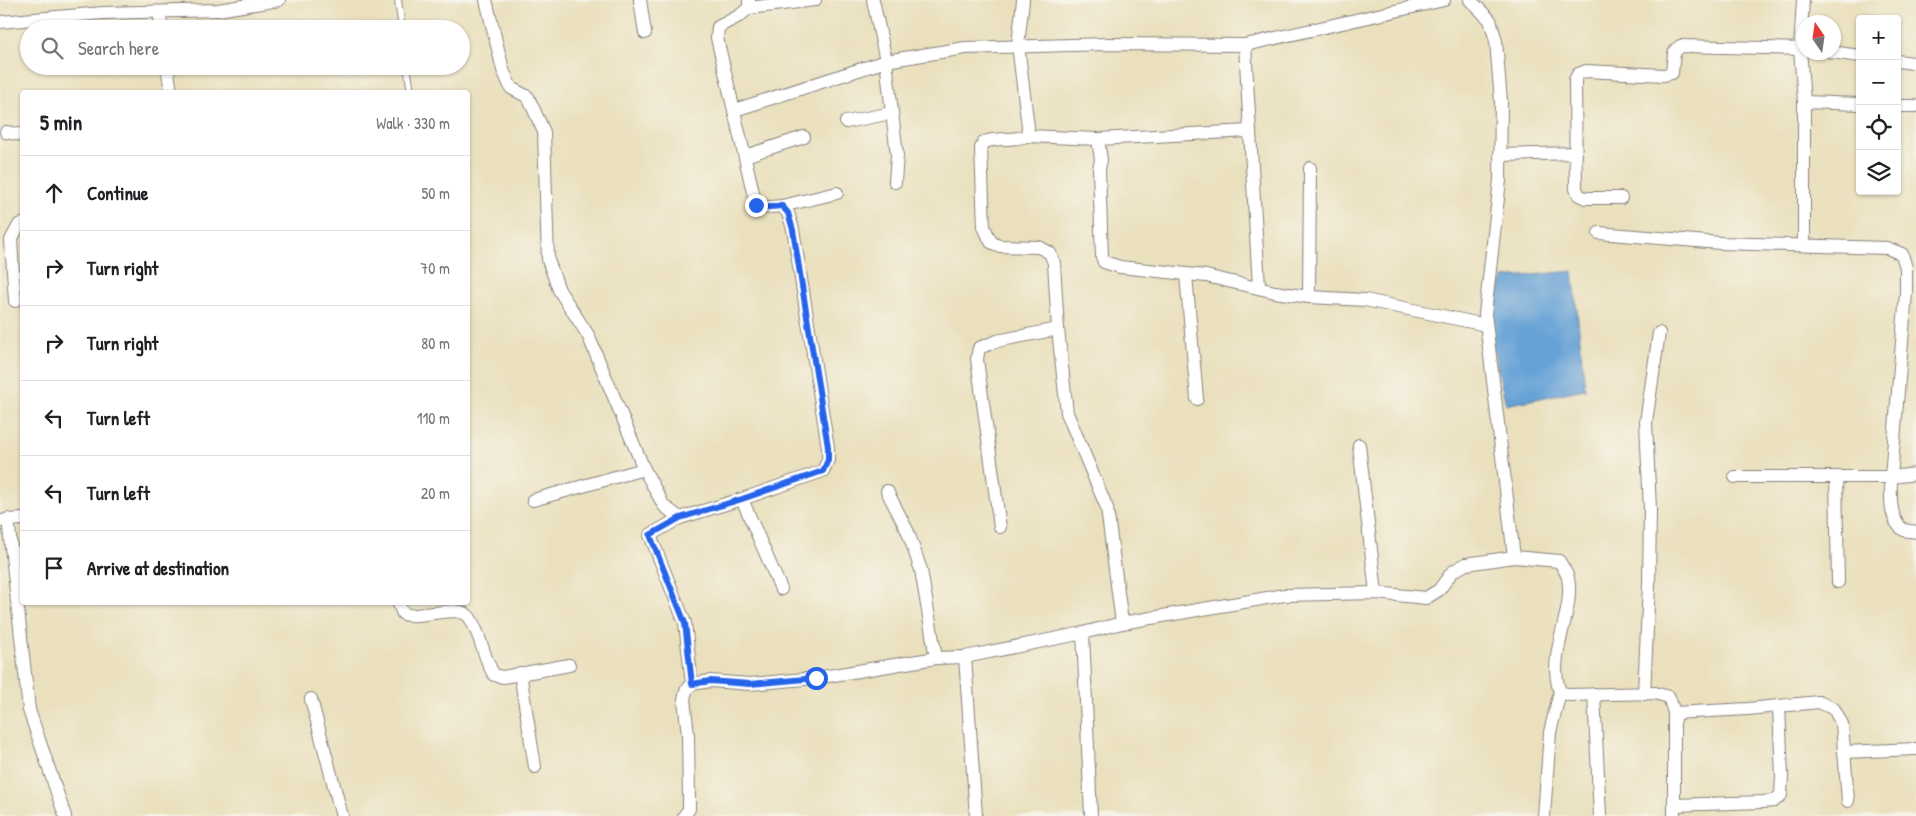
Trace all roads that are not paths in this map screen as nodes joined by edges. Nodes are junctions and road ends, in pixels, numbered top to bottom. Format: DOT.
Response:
graph roads {
  1 [pos="279,0"];
  2 [pos="398,0"];
  3 [pos="486,0"];
  4 [pos="640,0"];
  5 [pos="815,0"];
  6 [pos="873,0"];
  7 [pos="1023,0"];
  8 [pos="1444,0"];
  9 [pos="1470,0"];
  10 [pos="1803,0"];
  11 [pos="749,4"];
  12 [pos="159,12"];
  13 [pos="1803,15"];
  14 [pos="20,20"];
  15 [pos="23,20"];
  16 [pos="160,20"];
  17 [pos="401,20"];
  18 [pos="0,22"];
  19 [pos="646,33"];
  20 [pos="1018,45"];
  21 [pos="1245,45"];
  22 [pos="1796,49"];
  23 [pos="1841,53"];
  24 [pos="1856,55"];
  25 [pos="1802,60"];
  26 [pos="886,61"];
  27 [pos="1901,62"];
  28 [pos="1913,63"];
  29 [pos="168,75"];
  30 [pos="409,75"];
  31 [pos="171,90"];
  32 [pos="412,90"];
  33 [pos="1804,102"];
  34 [pos="1856,104"];
  35 [pos="1901,106"];
  36 [pos="1916,106"];
  37 [pos="735,110"];
  38 [pos="892,113"];
  39 [pos="846,122"];
  40 [pos="1249,131"];
  41 [pos="6,132"];
  42 [pos="20,134"];
  43 [pos="1027,136"];
  44 [pos="804,137"];
  45 [pos="1098,139"];
  46 [pos="1576,154"];
  47 [pos="1500,155"];
  48 [pos="745,156"];
  49 [pos="1310,168"];
  50 [pos="895,182"];
  51 [pos="837,194"];
  52 [pos="1621,198"];
  53 [pos="782,206"];
  54 [pos="20,225"];
  55 [pos="1599,233"];
  56 [pos="1804,245"];
  57 [pos="1186,275"];
  58 [pos="1259,287"];
  59 [pos="1309,297"];
  60 [pos="15,301"];
  61 [pos="1486,325"];
  62 [pos="1058,329"];
  63 [pos="1659,333"];
  64 [pos="1197,398"];
  65 [pos="1359,445"];
  66 [pos="644,469"];
  67 [pos="1916,474"];
  68 [pos="1735,477"];
  69 [pos="1836,477"];
  70 [pos="1891,477"];
  71 [pos="887,491"];
  72 [pos="742,499"];
  73 [pos="533,500"];
  74 [pos="680,518"];
  75 [pos="20,519"];
  76 [pos="4,520"];
  77 [pos="1000,527"];
  78 [pos="1916,532"];
  79 [pos="1514,557"];
  80 [pos="1838,582"];
  81 [pos="781,589"];
  82 [pos="1376,593"];
  83 [pos="399,605"];
  84 [pos="1122,622"];
  85 [pos="1083,633"];
  86 [pos="965,657"];
  87 [pos="936,658"];
  88 [pos="569,665"];
  89 [pos="520,673"];
  90 [pos="692,684"];
  91 [pos="1560,692"];
  92 [pos="1594,694"];
  93 [pos="1644,694"];
  94 [pos="311,699"];
  95 [pos="1779,706"];
  96 [pos="1674,713"];
  97 [pos="1916,749"];
  98 [pos="1844,752"];
  99 [pos="535,767"];
  100 [pos="1848,801"];
  101 [pos="1674,811"];
  102 [pos="65,816"];
  103 [pos="342,816"];
  104 [pos="684,816"];
  105 [pos="976,816"];
  106 [pos="1091,816"];
  107 [pos="1544,816"];
  108 [pos="1600,816"];
  1 -- 12 [label="street"];
  2 -- 17 [label="lane"];
  3 -- 66 [label="street"];
  4 -- 19 [label="street"];
  5 -- 11 [label="street"];
  6 -- 26 [label="street"];
  7 -- 20 [label="street"];
  8 -- 21 [label="street"];
  9 -- 47 [label="street"];
  10 -- 13 [label="street"];
  11 -- 37 [label="street"];
  12 -- 15 [label="street"];
  12 -- 16 [label="street"];
  14 -- 18 [label="street"];
  20 -- 21 [label="street"];
  20 -- 26 [label="street"];
  20 -- 43 [label="street"];
  21 -- 40 [label="street"];
  22 -- 46 [label="street"];
  23 -- 24 [label="street"];
  25 -- 33 [label="street"];
  26 -- 37 [label="street"];
  26 -- 38 [label="street"];
  27 -- 28 [label="street"];
  29 -- 31 [label="street"];
  30 -- 32 [label="lane"];
  33 -- 34 [label="street"];
  33 -- 56 [label="street"];
  35 -- 36 [label="street"];
  37 -- 48 [label="street"];
  38 -- 39 [label="street"];
  38 -- 50 [label="street"];
  40 -- 45 [label="street"];
  40 -- 58 [label="street"];
  41 -- 42 [label="street"];
  43 -- 45 [label="street"];
  43 -- 62 [label="street"];
  44 -- 48 [label="street"];
  45 -- 57 [label="street"];
  46 -- 47 [label="street"];
  46 -- 52 [label="street"];
  47 -- 61 [label="street"];
  48 -- 53 [label="street"];
  49 -- 59 [label="street"];
  51 -- 53 [label="street"];
  53 -- 72 [label="street"];
  54 -- 60 [label="street"];
  55 -- 56 [label="street"];
  56 -- 70 [label="street"];
  57 -- 58 [label="street"];
  57 -- 64 [label="street"];
  58 -- 59 [label="street"];
  59 -- 61 [label="street"];
  61 -- 79 [label="street"];
  62 -- 77 [label="street"];
  62 -- 84 [label="street"];
  63 -- 93 [label="street"];
  65 -- 82 [label="street"];
  66 -- 73 [label="street"];
  66 -- 74 [label="street"];
  67 -- 70 [label="street"];
  68 -- 69 [label="street"];
  69 -- 70 [label="street"];
  69 -- 80 [label="street"];
  70 -- 78 [label="street"];
  71 -- 87 [label="street"];
  72 -- 74 [label="street"];
  72 -- 81 [label="street"];
  74 -- 90 [label="street"];
  75 -- 76 [label="street"];
  76 -- 102 [label="street"];
  79 -- 82 [label="street"];
  79 -- 91 [label="street"];
  82 -- 84 [label="street"];
  83 -- 89 [label="street"];
  84 -- 85 [label="street"];
  85 -- 86 [label="street"];
  85 -- 106 [label="street"];
  86 -- 87 [label="street"];
  86 -- 105 [label="street"];
  87 -- 90 [label="street"];
  88 -- 89 [label="street"];
  89 -- 99 [label="street"];
  90 -- 104 [label="street"];
  91 -- 92 [label="street"];
  91 -- 107 [label="street"];
  92 -- 93 [label="street"];
  92 -- 108 [label="street"];
  93 -- 96 [label="street"];
  94 -- 103 [label="street"];
  95 -- 96 [label="street"];
  95 -- 98 [label="street"];
  95 -- 101 [label="street"];
  96 -- 101 [label="street"];
  97 -- 98 [label="street"];
  98 -- 100 [label="street"];
}
